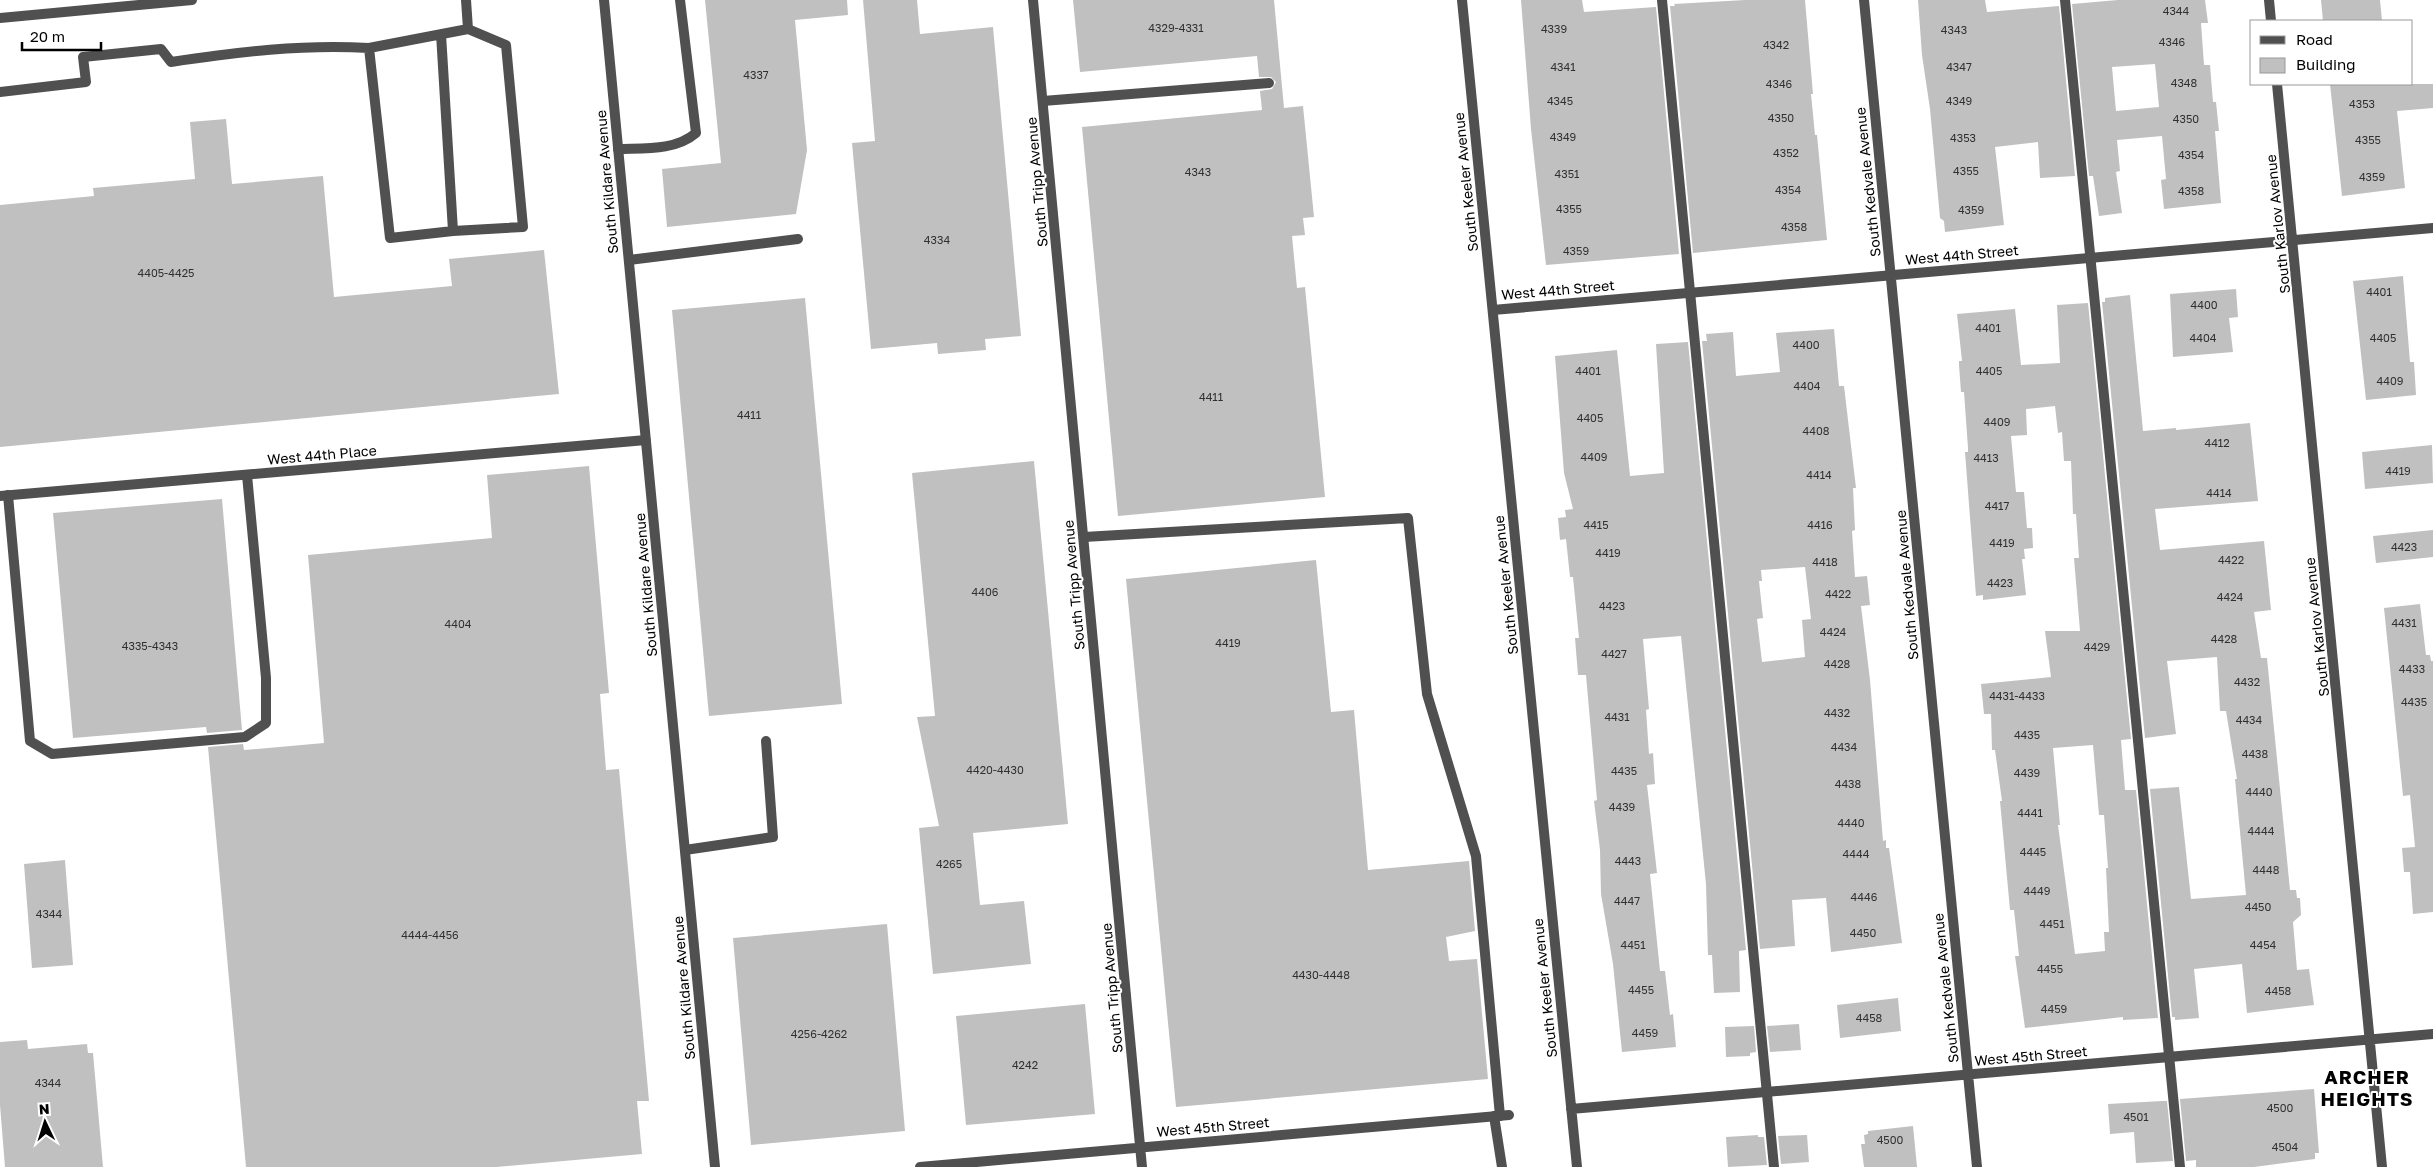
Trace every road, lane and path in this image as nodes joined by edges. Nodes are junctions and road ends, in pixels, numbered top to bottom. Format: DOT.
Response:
graph roads {
  1 [pos="192,0"];
  2 [pos="466,0"];
  3 [pos="604,0"];
  4 [pos="680,0"];
  5 [pos="1034,0"];
  6 [pos="1462,0"];
  7 [pos="1662,0"];
  8 [pos="1864,0"];
  9 [pos="2066,0"];
  10 [pos="2269,0"];
  11 [pos="0,18"];
  12 [pos="2271,20"];
  13 [pos="468,29"];
  14 [pos="441,34"];
  15 [pos="369,48"];
  16 [pos="1269,83"];
  17 [pos="2278,85"];
  18 [pos="0,92"];
  19 [pos="1043,102"];
  20 [pos="618,149"];
  21 [pos="2433,228"];
  22 [pos="453,230"];
  23 [pos="798,239"];
  24 [pos="2293,240"];
  25 [pos="2091,258"];
  26 [pos="629,260"];
  27 [pos="1891,275"];
  28 [pos="1690,293"];
  29 [pos="1493,310"];
  30 [pos="646,440"];
  31 [pos="247,475"];
  32 [pos="4,496"];
  33 [pos="1084,537"];
  34 [pos="766,741"];
  35 [pos="685,850"];
  36 [pos="2433,1034"];
  37 [pos="2370,1039"];
  38 [pos="2169,1057"];
  39 [pos="1968,1076"];
  40 [pos="1767,1092"];
  41 [pos="1571,1109"];
  42 [pos="1501,1116"];
  43 [pos="1140,1147"];
  44 [pos="715,1167"];
  45 [pos="920,1167"];
  46 [pos="1142,1167"];
  47 [pos="1502,1167"];
  48 [pos="1577,1167"];
  49 [pos="1774,1167"];
  50 [pos="1977,1167"];
  51 [pos="2180,1167"];
  52 [pos="2382,1167"];
  1 -- 11 [label="street"];
  2 -- 13 [label="street"];
  3 -- 20 [label="street, South Kildare Avenue"];
  4 -- 20 [label="street"];
  5 -- 19 [label="street, South Tripp Avenue"];
  6 -- 29 [label="street, South Keeler Avenue"];
  7 -- 28 [label="street"];
  8 -- 27 [label="street, South Kedvale Avenue"];
  9 -- 25 [label="street"];
  10 -- 12 [label="street"];
  13 -- 14 [label="street"];
  13 -- 22 [label="street"];
  14 -- 15 [label="street"];
  14 -- 22 [label="street"];
  15 -- 18 [label="street"];
  15 -- 22 [label="street"];
  16 -- 19 [label="street"];
  17 -- 24 [label="street, South Karlov Avenue"];
  19 -- 33 [label="street, South Tripp Avenue"];
  20 -- 26 [label="street, South Kildare Avenue"];
  21 -- 24 [label="street, West 44th Street"];
  23 -- 26 [label="street"];
  24 -- 25 [label="street, West 44th Street"];
  24 -- 37 [label="street, South Karlov Avenue"];
  25 -- 27 [label="street, West 44th Street"];
  25 -- 38 [label="street"];
  26 -- 30 [label="street, South Kildare Avenue"];
  27 -- 28 [label="street, West 44th Street"];
  27 -- 39 [label="street, South Kedvale Avenue"];
  28 -- 29 [label="street, West 44th Street"];
  28 -- 40 [label="street"];
  29 -- 41 [label="street, South Keeler Avenue"];
  30 -- 31 [label="street, West 44th Place"];
  30 -- 35 [label="street, South Kildare Avenue"];
  31 -- 32 [label="street, West 44th Place"];
  31 -- 32 [label="street"];
  33 -- 42 [label="street"];
  33 -- 43 [label="street, South Tripp Avenue"];
  34 -- 35 [label="street"];
  35 -- 44 [label="street, South Kildare Avenue"];
  36 -- 37 [label="street, West 45th Street"];
  37 -- 38 [label="street, West 45th Street"];
  37 -- 52 [label="street, South Karlov Avenue"];
  38 -- 39 [label="street, West 45th Street"];
  38 -- 51 [label="street"];
  39 -- 40 [label="street, West 45th Street"];
  39 -- 50 [label="street, South Kedvale Avenue"];
  40 -- 41 [label="street, West 45th Street"];
  40 -- 49 [label="street"];
  41 -- 48 [label="street, South Keeler Avenue"];
  42 -- 43 [label="street, West 45th Street"];
  42 -- 47 [label="street"];
  43 -- 45 [label="street, West 45th Street"];
  43 -- 46 [label="street, South Tripp Avenue"];
}
